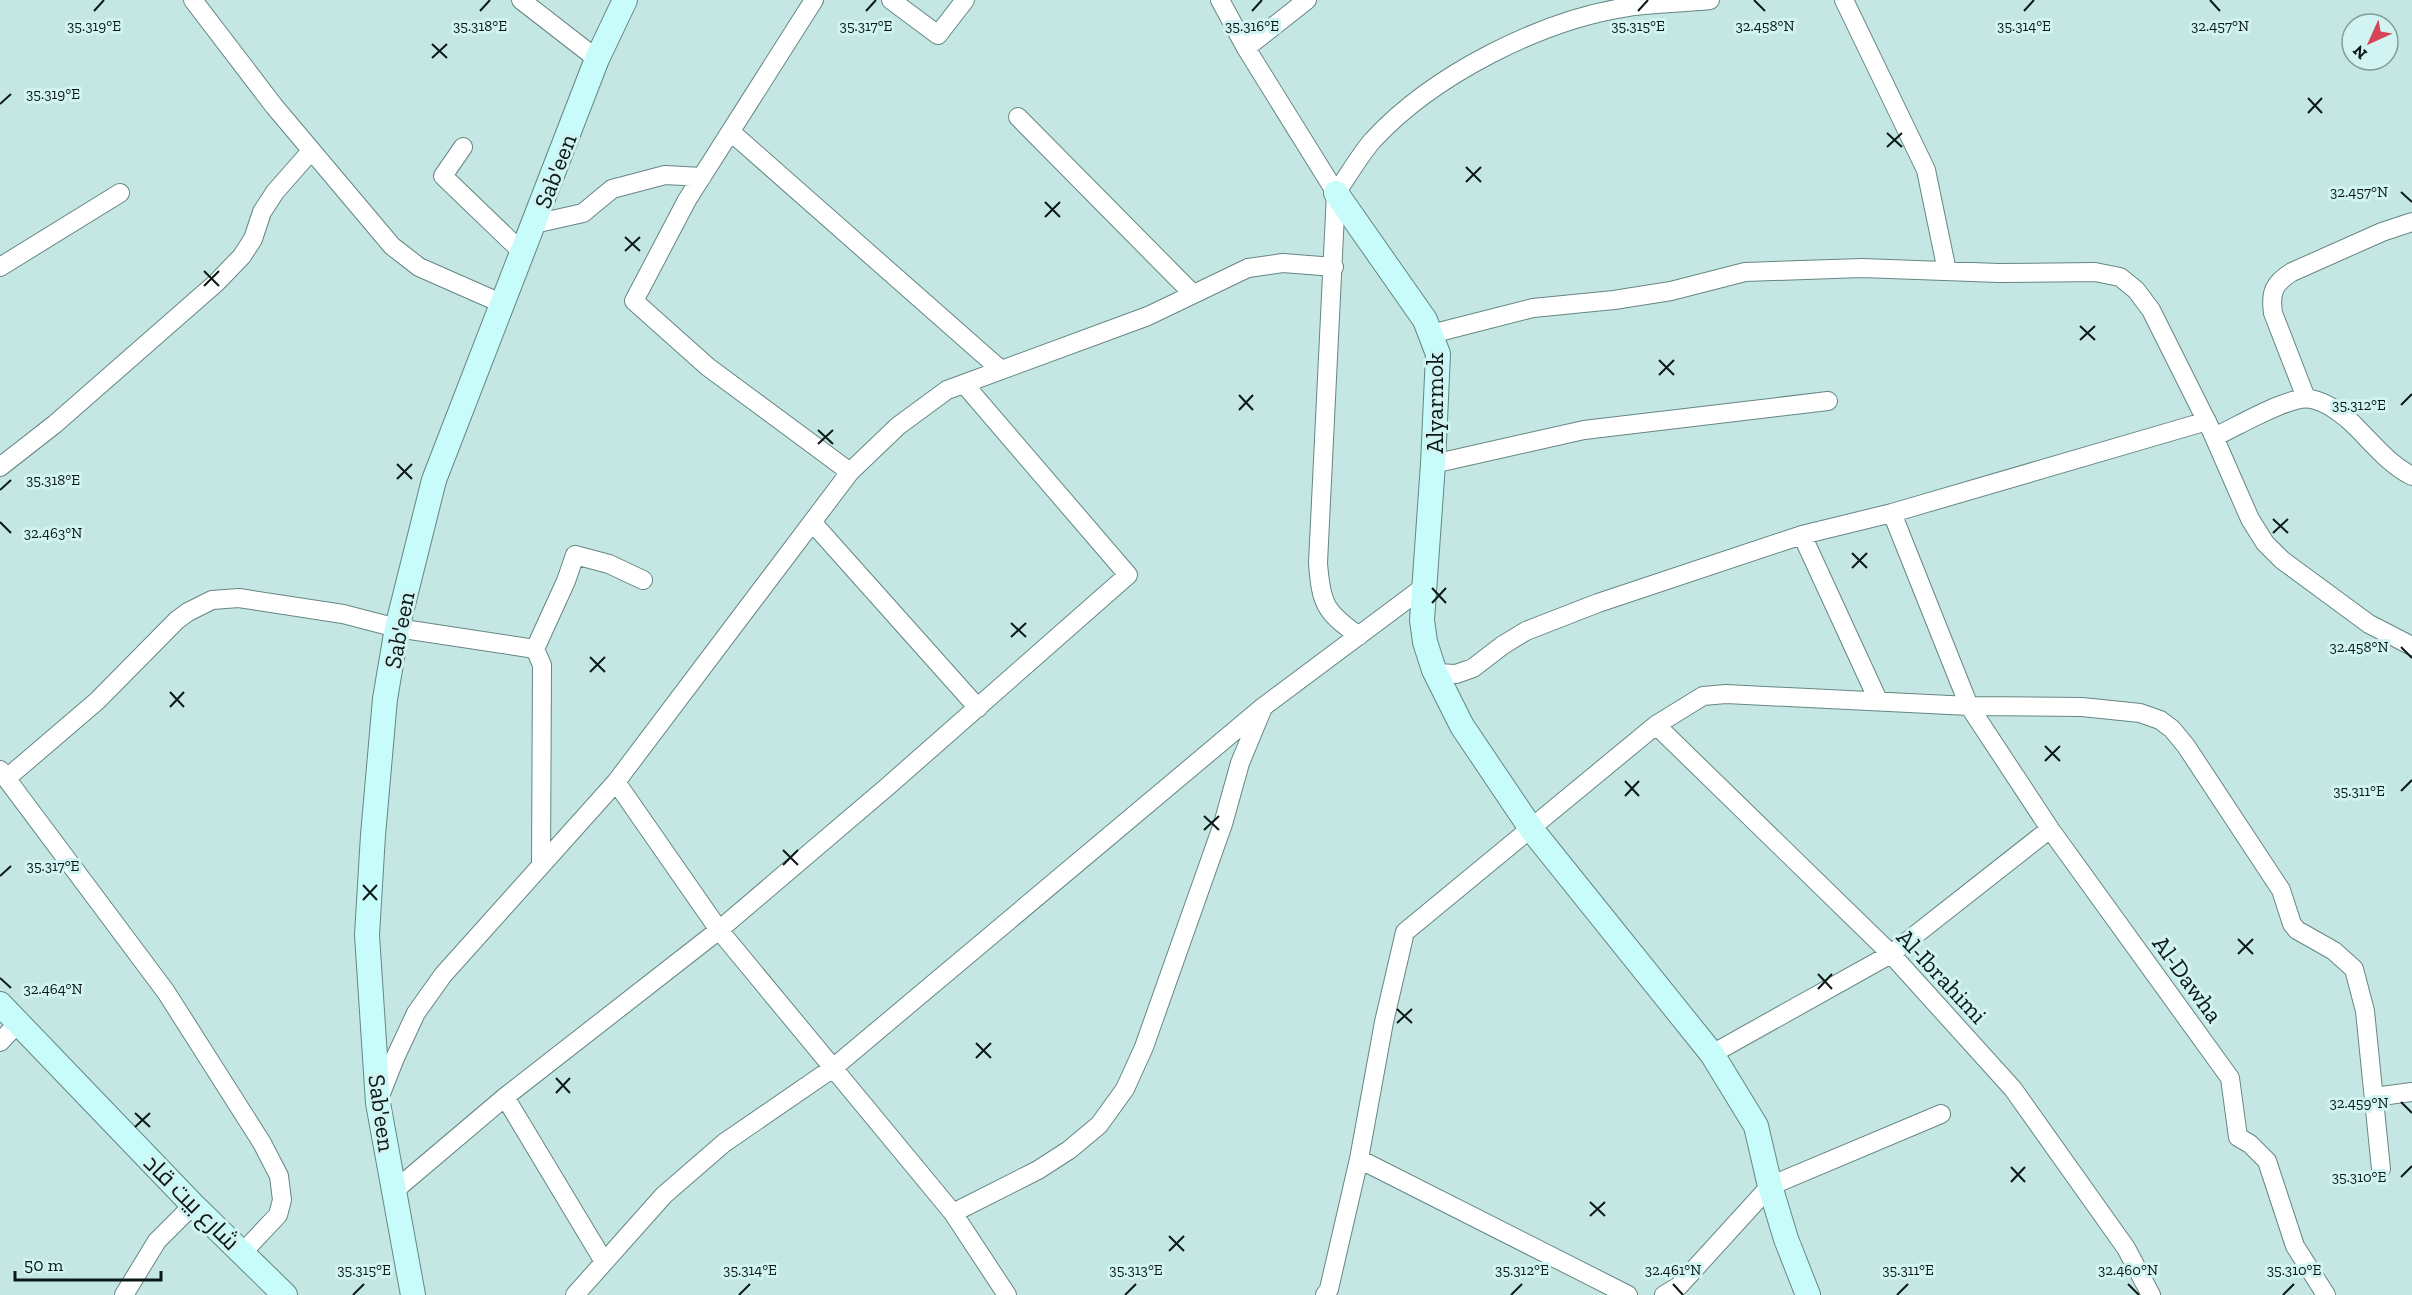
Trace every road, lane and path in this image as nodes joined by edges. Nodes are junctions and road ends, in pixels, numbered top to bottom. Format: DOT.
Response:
graph roads {
  1 [pos="193,0"];
  2 [pos="521,0"];
  3 [pos="625,0"];
  4 [pos="814,0"];
  5 [pos="891,0"];
  6 [pos="965,0"];
  7 [pos="1220,0"];
  8 [pos="1307,0"];
  9 [pos="1710,0"];
  10 [pos="1844,0"];
  11 [pos="1246,48"];
  12 [pos="597,59"];
  13 [pos="1018,117"];
  14 [pos="731,132"];
  15 [pos="463,147"];
  16 [pos="312,151"];
  17 [pos="702,177"];
  18 [pos="120,193"];
  19 [pos="1336,193"];
  20 [pos="2412,222"];
  21 [pos="534,224"];
  22 [pos="523,253"];
  23 [pos="0,267"];
  24 [pos="1334,267"];
  25 [pos="1947,271"];
  26 [pos="1193,294"];
  27 [pos="503,304"];
  28 [pos="1431,334"];
  29 [pos="1001,370"];
  30 [pos="964,384"];
  31 [pos="2306,398"];
  32 [pos="1828,401"];
  33 [pos="2211,429"];
  34 [pos="1433,464"];
  35 [pos="0,467"];
  36 [pos="850,472"];
  37 [pos="2412,476"];
  38 [pos="1892,513"];
  39 [pos="812,522"];
  40 [pos="1802,535"];
  41 [pos="643,580"];
  42 [pos="1425,586"];
  43 [pos="397,628"];
  44 [pos="1359,636"];
  45 [pos="2412,646"];
  46 [pos="534,649"];
  47 [pos="1436,673"];
  48 [pos="1878,700"];
  49 [pos="1969,706"];
  50 [pos="1263,707"];
  51 [pos="978,708"];
  52 [pos="1656,725"];
  53 [pos="4,774"];
  54 [pos="616,782"];
  55 [pos="2050,829"];
  56 [pos="1532,830"];
  57 [pos="541,865"];
  58 [pos="719,930"];
  59 [pos="1891,954"];
  60 [pos="0,1004"];
  61 [pos="18,1023"];
  62 [pos="0,1042"];
  63 [pos="1712,1054"];
  64 [pos="833,1068"];
  65 [pos="2412,1092"];
  66 [pos="505,1097"];
  67 [pos="2374,1097"];
  68 [pos="378,1103"];
  69 [pos="1941,1114"];
  70 [pos="1359,1159"];
  71 [pos="2381,1169"];
  72 [pos="1770,1186"];
  73 [pos="394,1191"];
  74 [pos="193,1205"];
  75 [pos="953,1213"];
  76 [pos="243,1252"];
  77 [pos="603,1260"];
  78 [pos="124,1295"];
  79 [pos="285,1295"];
  80 [pos="413,1295"];
  81 [pos="574,1295"];
  82 [pos="1007,1295"];
  83 [pos="1325,1295"];
  84 [pos="1628,1295"];
  85 [pos="1664,1295"];
  86 [pos="1808,1295"];
  87 [pos="2151,1295"];
  88 [pos="2326,1295"];
  1 -- 16 [label="street"];
  2 -- 12 [label="street"];
  3 -- 12 [label="street, Sab'een"];
  4 -- 14 [label="street"];
  5 -- 6 [label="street"];
  7 -- 11 [label="street, Alyarmok"];
  8 -- 11 [label="street"];
  9 -- 19 [label="street"];
  10 -- 25 [label="street"];
  11 -- 19 [label="street, Alyarmok"];
  12 -- 21 [label="street, Sab'een"];
  13 -- 26 [label="street"];
  14 -- 17 [label="street"];
  14 -- 29 [label="street"];
  15 -- 22 [label="street"];
  16 -- 27 [label="street"];
  16 -- 35 [label="street"];
  17 -- 21 [label="street"];
  17 -- 36 [label="street"];
  18 -- 23 [label="street"];
  19 -- 24 [label="street"];
  19 -- 28 [label="street, Alyarmok"];
  20 -- 31 [label="street"];
  21 -- 22 [label="street, Sab'een"];
  22 -- 27 [label="street, Sab'een"];
  24 -- 26 [label="street"];
  24 -- 44 [label="street"];
  25 -- 28 [label="street"];
  25 -- 33 [label="street"];
  26 -- 29 [label="street"];
  27 -- 43 [label="street, Sab'een"];
  28 -- 34 [label="street, Alyarmok"];
  29 -- 30 [label="street"];
  30 -- 36 [label="street"];
  30 -- 51 [label="street"];
  31 -- 33 [label="street"];
  31 -- 37 [label="street"];
  32 -- 34 [label="street"];
  33 -- 38 [label="street"];
  33 -- 45 [label="street"];
  34 -- 42 [label="street, Alyarmok"];
  36 -- 39 [label="street"];
  38 -- 40 [label="street"];
  38 -- 49 [label="street, Al-Dawha"];
  39 -- 51 [label="street"];
  39 -- 54 [label="street"];
  40 -- 47 [label="street"];
  40 -- 48 [label="street"];
  41 -- 46 [label="street"];
  42 -- 44 [label="street"];
  42 -- 47 [label="street, Alyarmok"];
  43 -- 46 [label="street"];
  43 -- 53 [label="street"];
  43 -- 68 [label="street, Sab'een"];
  44 -- 50 [label="street"];
  46 -- 57 [label="street"];
  47 -- 56 [label="street, Alyarmok"];
  48 -- 49 [label="street"];
  48 -- 52 [label="street"];
  49 -- 55 [label="street, Al-Dawha"];
  49 -- 67 [label="street"];
  50 -- 64 [label="street"];
  50 -- 75 [label="street"];
  51 -- 58 [label="street"];
  52 -- 56 [label="street"];
  52 -- 59 [label="street, Al-Ibrahimi"];
  53 -- 76 [label="street"];
  54 -- 57 [label="street"];
  54 -- 58 [label="street"];
  55 -- 59 [label="street"];
  55 -- 88 [label="street, Al-Dawha"];
  56 -- 63 [label="street, Alyarmok"];
  56 -- 70 [label="street"];
  57 -- 68 [label="street"];
  58 -- 64 [label="street"];
  58 -- 66 [label="street"];
  59 -- 63 [label="street"];
  59 -- 87 [label="street, Al-Ibrahimi"];
  60 -- 61 [label="street, شارع بيت قاد"];
  61 -- 62 [label="street"];
  61 -- 74 [label="street, شارع بيت قاد"];
  63 -- 72 [label="street, Alyarmok"];
  64 -- 75 [label="street"];
  64 -- 77 [label="street"];
  65 -- 67 [label="street"];
  66 -- 73 [label="street"];
  66 -- 77 [label="street"];
  67 -- 71 [label="street"];
  68 -- 73 [label="street, Sab'een"];
  69 -- 72 [label="street"];
  70 -- 83 [label="street"];
  70 -- 84 [label="street"];
  72 -- 85 [label="street"];
  72 -- 86 [label="street, Alyarmok"];
  73 -- 80 [label="street, Sab'een"];
  74 -- 76 [label="street, شارع بيت قاد"];
  74 -- 78 [label="street"];
  75 -- 82 [label="street"];
  76 -- 79 [label="street, شارع بيت قاد"];
  77 -- 81 [label="street"];
}
